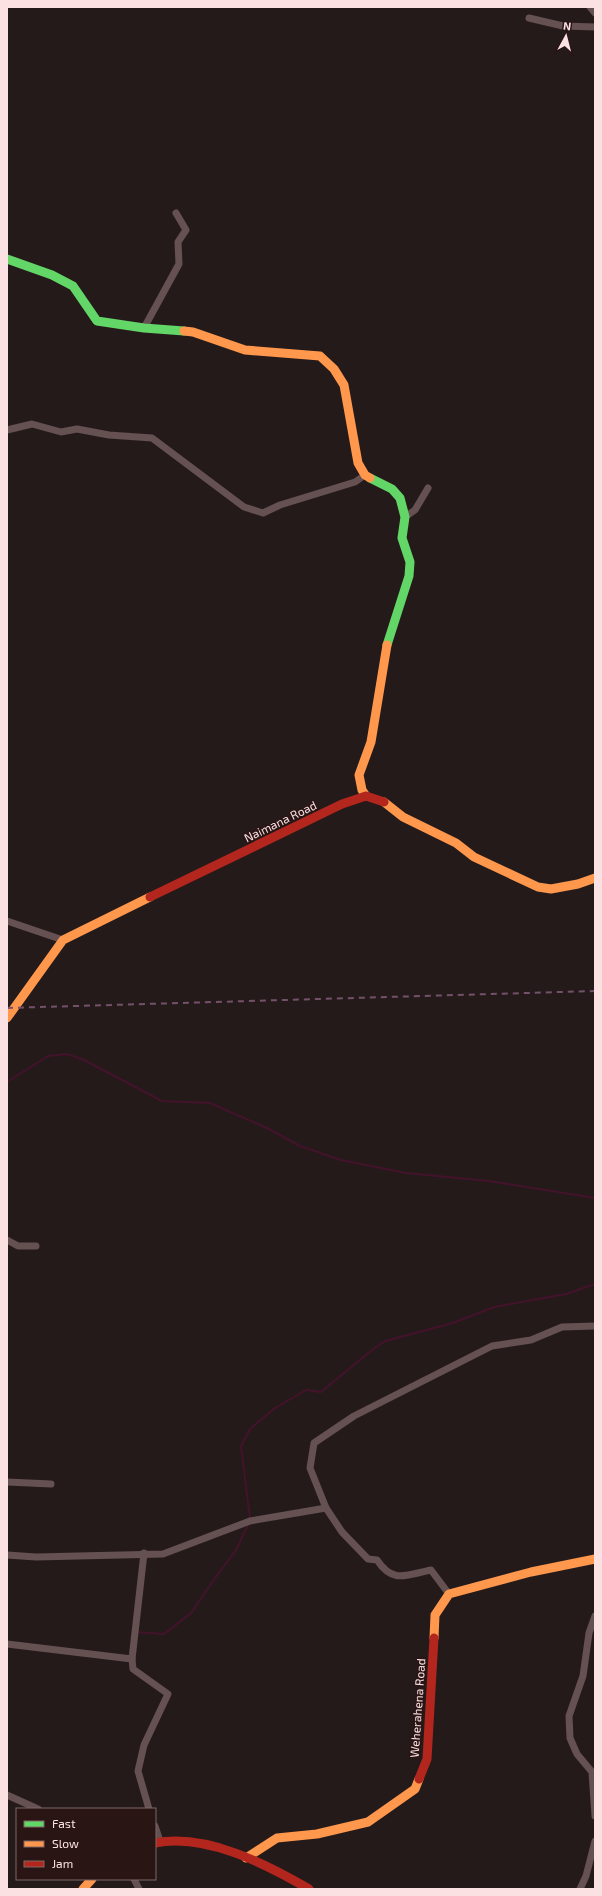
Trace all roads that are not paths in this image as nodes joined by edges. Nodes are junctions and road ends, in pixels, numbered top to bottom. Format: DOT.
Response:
graph roads {
  1 [pos="590,7"];
  2 [pos="595,13"];
  3 [pos="529,18"];
  4 [pos="595,27"];
  5 [pos="176,213"];
  6 [pos="7,259"];
  7 [pos="144,328"];
  8 [pos="7,430"];
  9 [pos="365,475"];
  10 [pos="428,488"];
  11 [pos="405,518"];
  12 [pos="366,796"];
  13 [pos="595,878"];
  14 [pos="7,921"];
  15 [pos="63,940"];
  16 [pos="7,1018"];
  17 [pos="7,1240"];
  18 [pos="36,1246"];
  19 [pos="595,1326"];
  20 [pos="7,1482"];
  21 [pos="51,1484"];
  22 [pos="326,1508"];
  23 [pos="144,1553"];
  24 [pos="7,1555"];
  25 [pos="595,1559"];
  26 [pos="449,1594"];
  27 [pos="595,1616"];
  28 [pos="7,1644"];
  29 [pos="132,1659"];
  30 [pos="7,1795"];
  31 [pos="36,1808"];
  32 [pos="149,1808"];
  33 [pos="595,1816"];
  34 [pos="156,1831"];
  35 [pos="595,1841"];
  36 [pos="158,1842"];
  37 [pos="246,1858"];
  38 [pos="91,1880"];
  39 [pos="134,1880"];
  40 [pos="83,1889"];
  41 [pos="139,1889"];
  42 [pos="309,1889"];
  43 [pos="580,1889"];
  1 -- 2 [label="street"];
  3 -- 4 [label="street"];
  5 -- 7 [label="street"];
  6 -- 7 [label="street"];
  7 -- 9 [label="street"];
  8 -- 9 [label="street"];
  9 -- 11 [label="street"];
  10 -- 11 [label="street"];
  11 -- 12 [label="street"];
  12 -- 13 [label="street"];
  12 -- 15 [label="street, Naimana Road"];
  14 -- 15 [label="street"];
  15 -- 16 [label="street, Naimana Road"];
  17 -- 18 [label="street"];
  19 -- 22 [label="street"];
  20 -- 21 [label="street"];
  22 -- 23 [label="street"];
  22 -- 26 [label="street"];
  23 -- 24 [label="street"];
  23 -- 29 [label="street"];
  25 -- 26 [label="street"];
  26 -- 37 [label="street, Weherahena Road"];
  27 -- 33 [label="street"];
  28 -- 29 [label="street"];
  29 -- 32 [label="street"];
  30 -- 31 [label="street"];
  34 -- 36 [label="street"];
  35 -- 43 [label="street"];
  36 -- 37 [label="street"];
  37 -- 42 [label="street"];
  38 -- 40 [label="street"];
  39 -- 41 [label="street"];
}
